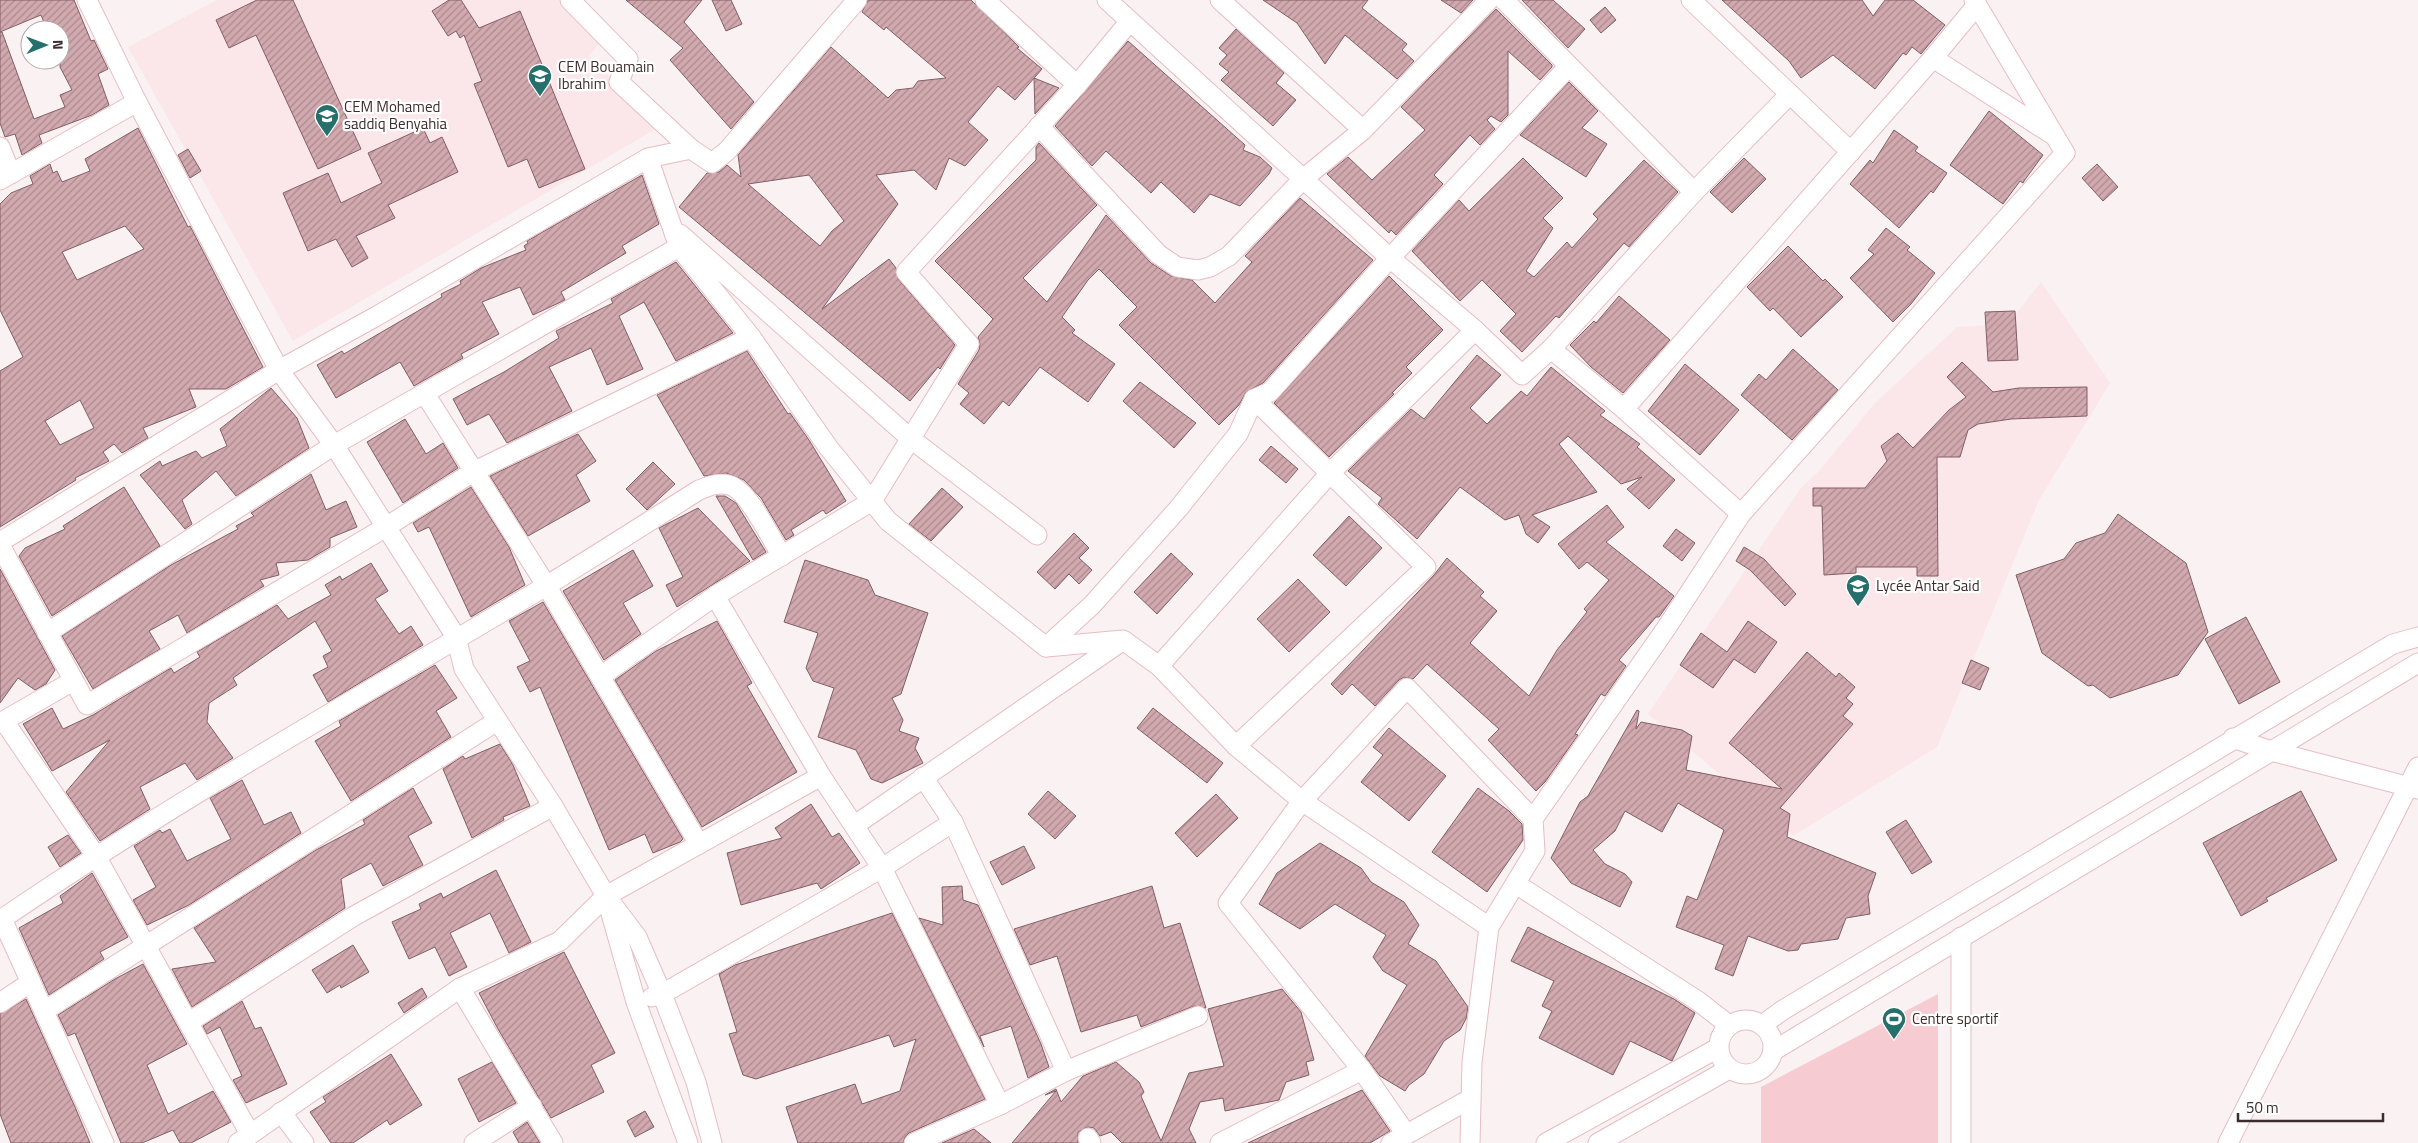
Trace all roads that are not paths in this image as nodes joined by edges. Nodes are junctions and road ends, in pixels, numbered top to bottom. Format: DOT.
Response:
graph roads {
  1 [pos="87,0"];
  2 [pos="570,0"];
  3 [pos="857,0"];
  4 [pos="985,0"];
  5 [pos="1107,0"];
  6 [pos="1220,0"];
  7 [pos="1489,0"];
  8 [pos="1504,0"];
  9 [pos="1691,0"];
  10 [pos="1975,2"];
  11 [pos="1130,21"];
  12 [pos="1933,58"];
  13 [pos="1569,66"];
  14 [pos="1076,85"];
  15 [pos="1789,94"];
  16 [pos="137,102"];
  17 [pos="1039,126"];
  18 [pos="1363,130"];
  19 [pos="2054,135"];
  20 [pos="0,147"];
  21 [pos="691,149"];
  22 [pos="1851,152"];
  23 [pos="648,158"];
  24 [pos="6,177"];
  25 [pos="1303,179"];
  26 [pos="1694,192"];
  27 [pos="672,226"];
  28 [pos="679,246"];
  29 [pos="1390,258"];
  30 [pos="1475,330"];
  31 [pos="751,337"];
  32 [pos="1551,349"];
  33 [pos="280,370"];
  34 [pos="426,394"];
  35 [pos="1254,399"];
  36 [pos="1624,410"];
  37 [pos="911,439"];
  38 [pos="334,445"];
  39 [pos="473,472"];
  40 [pos="1331,472"];
  41 [pos="872,501"];
  42 [pos="1741,514"];
  43 [pos="386,528"];
  44 [pos="1037,535"];
  45 [pos="0,544"];
  46 [pos="782,556"];
  47 [pos="546,586"];
  48 [pos="715,596"];
  49 [pos="48,633"];
  50 [pos="456,637"];
  51 [pos="2418,637"];
  52 [pos="1123,640"];
  53 [pos="1046,647"];
  54 [pos="2418,663"];
  55 [pos="1159,666"];
  56 [pos="601,676"];
  57 [pos="74,681"];
  58 [pos="497,721"];
  59 [pos="2,722"];
  60 [pos="2233,738"];
  61 [pos="1236,746"];
  62 [pos="2271,751"];
  63 [pos="2418,767"];
  64 [pos="821,776"];
  65 [pos="923,778"];
  66 [pos="2414,788"];
  67 [pos="1302,801"];
  68 [pos="553,806"];
  69 [pos="1533,820"];
  70 [pos="953,822"];
  71 [pos="855,824"];
  72 [pos="699,844"];
  73 [pos="96,856"];
  74 [pos="882,868"];
  75 [pos="1516,884"];
  76 [pos="606,896"];
  77 [pos="1489,927"];
  78 [pos="1960,937"];
  79 [pos="147,945"];
  80 [pos="31,982"];
  81 [pos="460,988"];
  82 [pos="662,994"];
  83 [pos="636,1002"];
  84 [pos="0,1003"];
  85 [pos="44,1011"];
  86 [pos="1198,1016"];
  87 [pos="189,1022"];
  88 [pos="1729,1025"];
  89 [pos="1762,1025"];
  90 [pos="1718,1048"];
  91 [pos="1773,1051"];
  92 [pos="1728,1069"];
  93 [pos="1066,1070"];
  94 [pos="1362,1070"];
  95 [pos="1470,1099"];
  96 [pos="1000,1105"];
  97 [pos="532,1106"];
  98 [pos="281,1112"];
  99 [pos="244,1139"];
  100 [pos="1398,1139"];
  101 [pos="104,1143"];
  102 [pos="304,1143"];
  103 [pos="474,1143"];
  104 [pos="553,1143"];
  105 [pos="688,1143"];
  106 [pos="712,1143"];
  107 [pos="914,1143"];
  108 [pos="1220,1143"];
  109 [pos="1470,1143"];
  110 [pos="1546,1143"];
  111 [pos="1598,1143"];
  112 [pos="1961,1143"];
  113 [pos="2228,1143"];
  1 -- 16 [label="street"];
  2 -- 21 [label="street"];
  3 -- 21 [label="street"];
  4 -- 14 [label="street"];
  5 -- 11 [label="street"];
  6 -- 18 [label="street"];
  7 -- 18 [label="street"];
  8 -- 13 [label="street"];
  9 -- 15 [label="street"];
  10 -- 12 [label="street"];
  10 -- 19 [label="street"];
  11 -- 14 [label="street"];
  11 -- 25 [label="street"];
  12 -- 19 [label="street"];
  12 -- 22 [label="street"];
  13 -- 26 [label="street"];
  13 -- 29 [label="street"];
  14 -- 17 [label="street"];
  15 -- 22 [label="street"];
  15 -- 26 [label="street"];
  16 -- 24 [label="street"];
  16 -- 33 [label="street"];
  17 -- 25 [label="street"];
  17 -- 37 [label="street"];
  18 -- 25 [label="street"];
  19 -- 42 [label="street"];
  20 -- 24 [label="street"];
  21 -- 23 [label="street"];
  22 -- 36 [label="street"];
  23 -- 27 [label="street"];
  23 -- 33 [label="street"];
  25 -- 29 [label="street"];
  26 -- 32 [label="street"];
  27 -- 28 [label="street"];
  27 -- 37 [label="street"];
  28 -- 31 [label="street"];
  28 -- 34 [label="street"];
  29 -- 30 [label="street"];
  29 -- 35 [label="street"];
  30 -- 32 [label="street"];
  30 -- 40 [label="street"];
  31 -- 39 [label="street"];
  31 -- 41 [label="street"];
  32 -- 36 [label="street"];
  33 -- 38 [label="street"];
  33 -- 45 [label="street"];
  34 -- 38 [label="street"];
  34 -- 39 [label="street"];
  35 -- 40 [label="street"];
  35 -- 53 [label="street"];
  36 -- 42 [label="street"];
  37 -- 41 [label="street"];
  37 -- 44 [label="street"];
  38 -- 43 [label="street"];
  38 -- 49 [label="street"];
  39 -- 43 [label="street"];
  39 -- 47 [label="street"];
  40 -- 55 [label="street"];
  40 -- 61 [label="street"];
  41 -- 46 [label="street"];
  41 -- 53 [label="street"];
  42 -- 69 [label="street"];
  43 -- 50 [label="street"];
  43 -- 57 [label="street"];
  45 -- 49 [label="street"];
  46 -- 47 [label="street"];
  46 -- 48 [label="street"];
  47 -- 50 [label="street"];
  47 -- 56 [label="street"];
  48 -- 56 [label="street"];
  48 -- 64 [label="street"];
  49 -- 57 [label="street"];
  50 -- 58 [label="street"];
  50 -- 73 [label="street"];
  51 -- 60 [label="street"];
  52 -- 53 [label="street"];
  52 -- 55 [label="street"];
  52 -- 65 [label="street"];
  54 -- 62 [label="street"];
  55 -- 61 [label="street"];
  56 -- 72 [label="street"];
  57 -- 59 [label="street"];
  58 -- 68 [label="street"];
  58 -- 79 [label="street"];
  59 -- 73 [label="street"];
  60 -- 62 [label="street"];
  60 -- 89 [label="street"];
  61 -- 67 [label="street"];
  62 -- 66 [label="street"];
  62 -- 78 [label="street"];
  63 -- 66 [label="street"];
  64 -- 71 [label="street"];
  64 -- 72 [label="street"];
  65 -- 70 [label="street"];
  65 -- 71 [label="street"];
  66 -- 113 [label="street"];
  67 -- 69 [label="street"];
  67 -- 77 [label="street"];
  67 -- 94 [label="street"];
  68 -- 76 [label="street"];
  68 -- 87 [label="street"];
  69 -- 75 [label="street"];
  70 -- 74 [label="street"];
  70 -- 93 [label="street"];
  71 -- 74 [label="street"];
  72 -- 76 [label="street"];
  73 -- 79 [label="street"];
  73 -- 80 [label="street"];
  74 -- 82 [label="street"];
  74 -- 96 [label="street"];
  75 -- 77 [label="street"];
  75 -- 88 [label="street"];
  76 -- 81 [label="street"];
  76 -- 82 [label="street"];
  76 -- 83 [label="street"];
  77 -- 95 [label="street"];
  78 -- 91 [label="street"];
  78 -- 112 [label="street"];
  79 -- 85 [label="street"];
  79 -- 87 [label="street"];
  80 -- 84 [label="street"];
  80 -- 85 [label="street"];
  81 -- 97 [label="street"];
  81 -- 98 [label="street"];
  82 -- 83 [label="street"];
  82 -- 106 [label="street"];
  83 -- 105 [label="street"];
  85 -- 101 [label="street"];
  86 -- 93 [label="street"];
  87 -- 99 [label="street"];
  88 -- 89 [label="street"];
  88 -- 90 [label="street"];
  89 -- 91 [label="street"];
  90 -- 92 [label="street"];
  90 -- 110 [label="street"];
  91 -- 92 [label="street"];
  92 -- 111 [label="street"];
  93 -- 96 [label="street"];
  94 -- 100 [label="street"];
  94 -- 108 [label="street"];
  95 -- 100 [label="street"];
  95 -- 109 [label="street"];
  96 -- 107 [label="street"];
  97 -- 103 [label="street"];
  97 -- 104 [label="street"];
  98 -- 99 [label="street"];
  98 -- 102 [label="street"];
}
